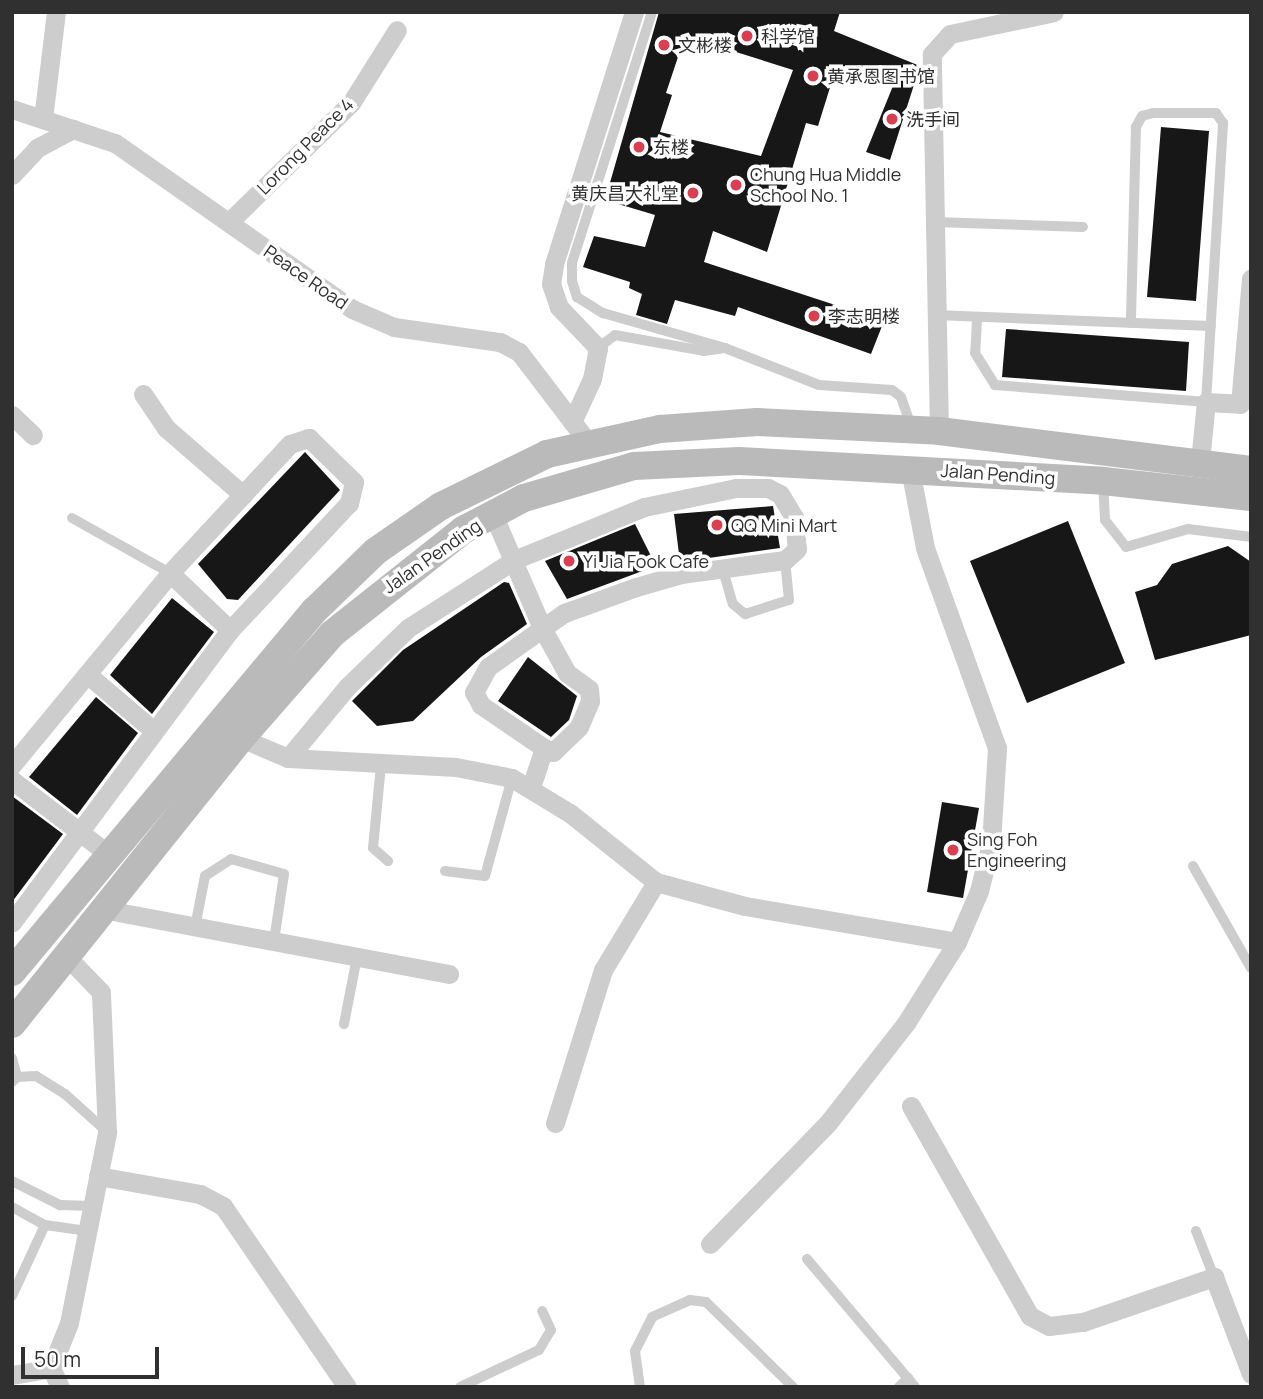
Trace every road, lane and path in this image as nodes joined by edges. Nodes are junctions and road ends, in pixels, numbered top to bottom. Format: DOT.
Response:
graph roads {
  1 [pos="56,12"];
  2 [pos="634,12"];
  3 [pos="652,12"];
  4 [pos="1054,12"];
  5 [pos="397,30"];
  6 [pos="12,109"];
  7 [pos="43,119"];
  8 [pos="73,128"];
  9 [pos="12,175"];
  10 [pos="229,222"];
  11 [pos="934,222"];
  12 [pos="1083,227"];
  13 [pos="1251,280"];
  14 [pos="934,315"];
  15 [pos="977,319"];
  16 [pos="1131,323"];
  17 [pos="1211,326"];
  18 [pos="598,348"];
  19 [pos="724,348"];
  20 [pos="143,394"];
  21 [pos="1206,401"];
  22 [pos="1245,404"];
  23 [pos="12,415"];
  24 [pos="926,430"];
  25 [pos="580,432"];
  26 [pos="33,435"];
  27 [pos="1200,461"];
  28 [pos="910,469"];
  29 [pos="1251,470"];
  30 [pos="754,475"];
  31 [pos="1103,481"];
  32 [pos="243,495"];
  33 [pos="1251,497"];
  34 [pos="493,514"];
  35 [pos="72,518"];
  36 [pos="1251,537"];
  37 [pos="514,560"];
  38 [pos="785,560"];
  39 [pos="723,570"];
  40 [pos="170,573"];
  41 [pos="542,628"];
  42 [pos="230,630"];
  43 [pos="87,674"];
  44 [pos="155,731"];
  45 [pos="241,737"];
  46 [pos="544,748"];
  47 [pos="288,758"];
  48 [pos="12,765"];
  49 [pos="381,765"];
  50 [pos="512,778"];
  51 [pos="12,780"];
  52 [pos="531,787"];
  53 [pos="83,834"];
  54 [pos="108,854"];
  55 [pos="388,861"];
  56 [pos="1194,866"];
  57 [pos="445,871"];
  58 [pos="656,883"];
  59 [pos="107,910"];
  60 [pos="12,923"];
  61 [pos="195,927"];
  62 [pos="274,941"];
  63 [pos="957,942"];
  64 [pos="356,957"];
  65 [pos="68,958"];
  66 [pos="1251,968"];
  67 [pos="12,972"];
  68 [pos="449,974"];
  69 [pos="12,1024"];
  70 [pos="344,1024"];
  71 [pos="12,1058"];
  72 [pos="14,1079"];
  73 [pos="911,1106"];
  74 [pos="555,1123"];
  75 [pos="107,1132"];
  76 [pos="98,1176"];
  77 [pos="12,1181"];
  78 [pos="92,1206"];
  79 [pos="12,1207"];
  80 [pos="45,1224"];
  81 [pos="87,1231"];
  82 [pos="1196,1231"];
  83 [pos="710,1244"];
  84 [pos="807,1259"];
  85 [pos="1214,1277"];
  86 [pos="12,1296"];
  87 [pos="542,1311"];
  88 [pos="51,1368"];
  89 [pos="1251,1374"];
  90 [pos="12,1375"];
  91 [pos="911,1382"];
  92 [pos="60,1387"];
  93 [pos="348,1387"];
  94 [pos="460,1387"];
  95 [pos="640,1387"];
  96 [pos="793,1387"];
  97 [pos="899,1387"];
  1 -- 7 [label="street"];
  2 -- 18 [label="street"];
  3 -- 19 [label="lane"];
  4 -- 11 [label="street"];
  5 -- 10 [label="street, Lorong Peace 4"];
  6 -- 7 [label="street, Peace Road"];
  7 -- 8 [label="street, Peace Road"];
  8 -- 9 [label="street"];
  8 -- 10 [label="street, Peace Road"];
  10 -- 25 [label="street, Peace Road"];
  11 -- 12 [label="lane"];
  11 -- 14 [label="street"];
  13 -- 22 [label="street"];
  14 -- 15 [label="lane"];
  14 -- 24 [label="street"];
  15 -- 16 [label="lane"];
  15 -- 21 [label="lane"];
  16 -- 17 [label="lane"];
  16 -- 17 [label="lane"];
  17 -- 21 [label="lane"];
  18 -- 19 [label="lane"];
  18 -- 25 [label="street"];
  19 -- 24 [label="lane"];
  20 -- 32 [label="street"];
  21 -- 22 [label="street"];
  21 -- 27 [label="street"];
  23 -- 26 [label="street"];
  24 -- 25 [label="main road, Jalan Pending"];
  24 -- 27 [label="main road, Jalan Pending"];
  25 -- 54 [label="main road, Jalan Pending"];
  27 -- 29 [label="main road, Jalan Pending"];
  28 -- 30 [label="main road, Jalan Pending"];
  28 -- 31 [label="main road, Jalan Pending"];
  28 -- 63 [label="street"];
  30 -- 34 [label="main road, Jalan Pending"];
  30 -- 37 [label="street"];
  30 -- 38 [label="street"];
  31 -- 33 [label="main road, Jalan Pending"];
  31 -- 36 [label="lane"];
  32 -- 40 [label="street"];
  32 -- 42 [label="street"];
  34 -- 37 [label="street"];
  34 -- 45 [label="main road, Jalan Pending"];
  35 -- 40 [label="lane"];
  37 -- 41 [label="street"];
  37 -- 47 [label="street"];
  38 -- 39 [label="street"];
  38 -- 39 [label="lane"];
  39 -- 41 [label="street"];
  40 -- 42 [label="street"];
  40 -- 43 [label="street"];
  41 -- 46 [label="street"];
  41 -- 46 [label="street"];
  42 -- 44 [label="street"];
  43 -- 44 [label="street"];
  43 -- 48 [label="street"];
  44 -- 53 [label="street"];
  45 -- 47 [label="street"];
  45 -- 59 [label="main road, Jalan Pending"];
  46 -- 52 [label="street"];
  47 -- 49 [label="street"];
  49 -- 50 [label="street"];
  49 -- 55 [label="lane"];
  50 -- 52 [label="street"];
  50 -- 57 [label="lane"];
  51 -- 53 [label="street"];
  52 -- 58 [label="street"];
  53 -- 54 [label="street"];
  53 -- 60 [label="street"];
  54 -- 67 [label="main road, Jalan Pending"];
  56 -- 66 [label="lane"];
  58 -- 63 [label="street"];
  58 -- 74 [label="street"];
  59 -- 61 [label="street"];
  59 -- 65 [label="main road, Jalan Pending"];
  61 -- 62 [label="street"];
  61 -- 62 [label="lane"];
  62 -- 64 [label="street"];
  63 -- 83 [label="street"];
  64 -- 68 [label="street"];
  64 -- 70 [label="lane"];
  65 -- 69 [label="main road, Jalan Pending"];
  65 -- 75 [label="street"];
  71 -- 72 [label="lane"];
  72 -- 75 [label="lane"];
  73 -- 85 [label="street"];
  75 -- 76 [label="street"];
  76 -- 78 [label="street"];
  76 -- 93 [label="street"];
  77 -- 78 [label="lane"];
  78 -- 81 [label="street"];
  79 -- 80 [label="lane"];
  80 -- 81 [label="lane"];
  80 -- 86 [label="lane"];
  81 -- 88 [label="street"];
  82 -- 85 [label="lane"];
  84 -- 91 [label="lane"];
  85 -- 89 [label="street"];
  87 -- 94 [label="lane"];
  88 -- 90 [label="street"];
  88 -- 92 [label="street"];
  91 -- 97 [label="lane"];
  95 -- 96 [label="lane"];
}
